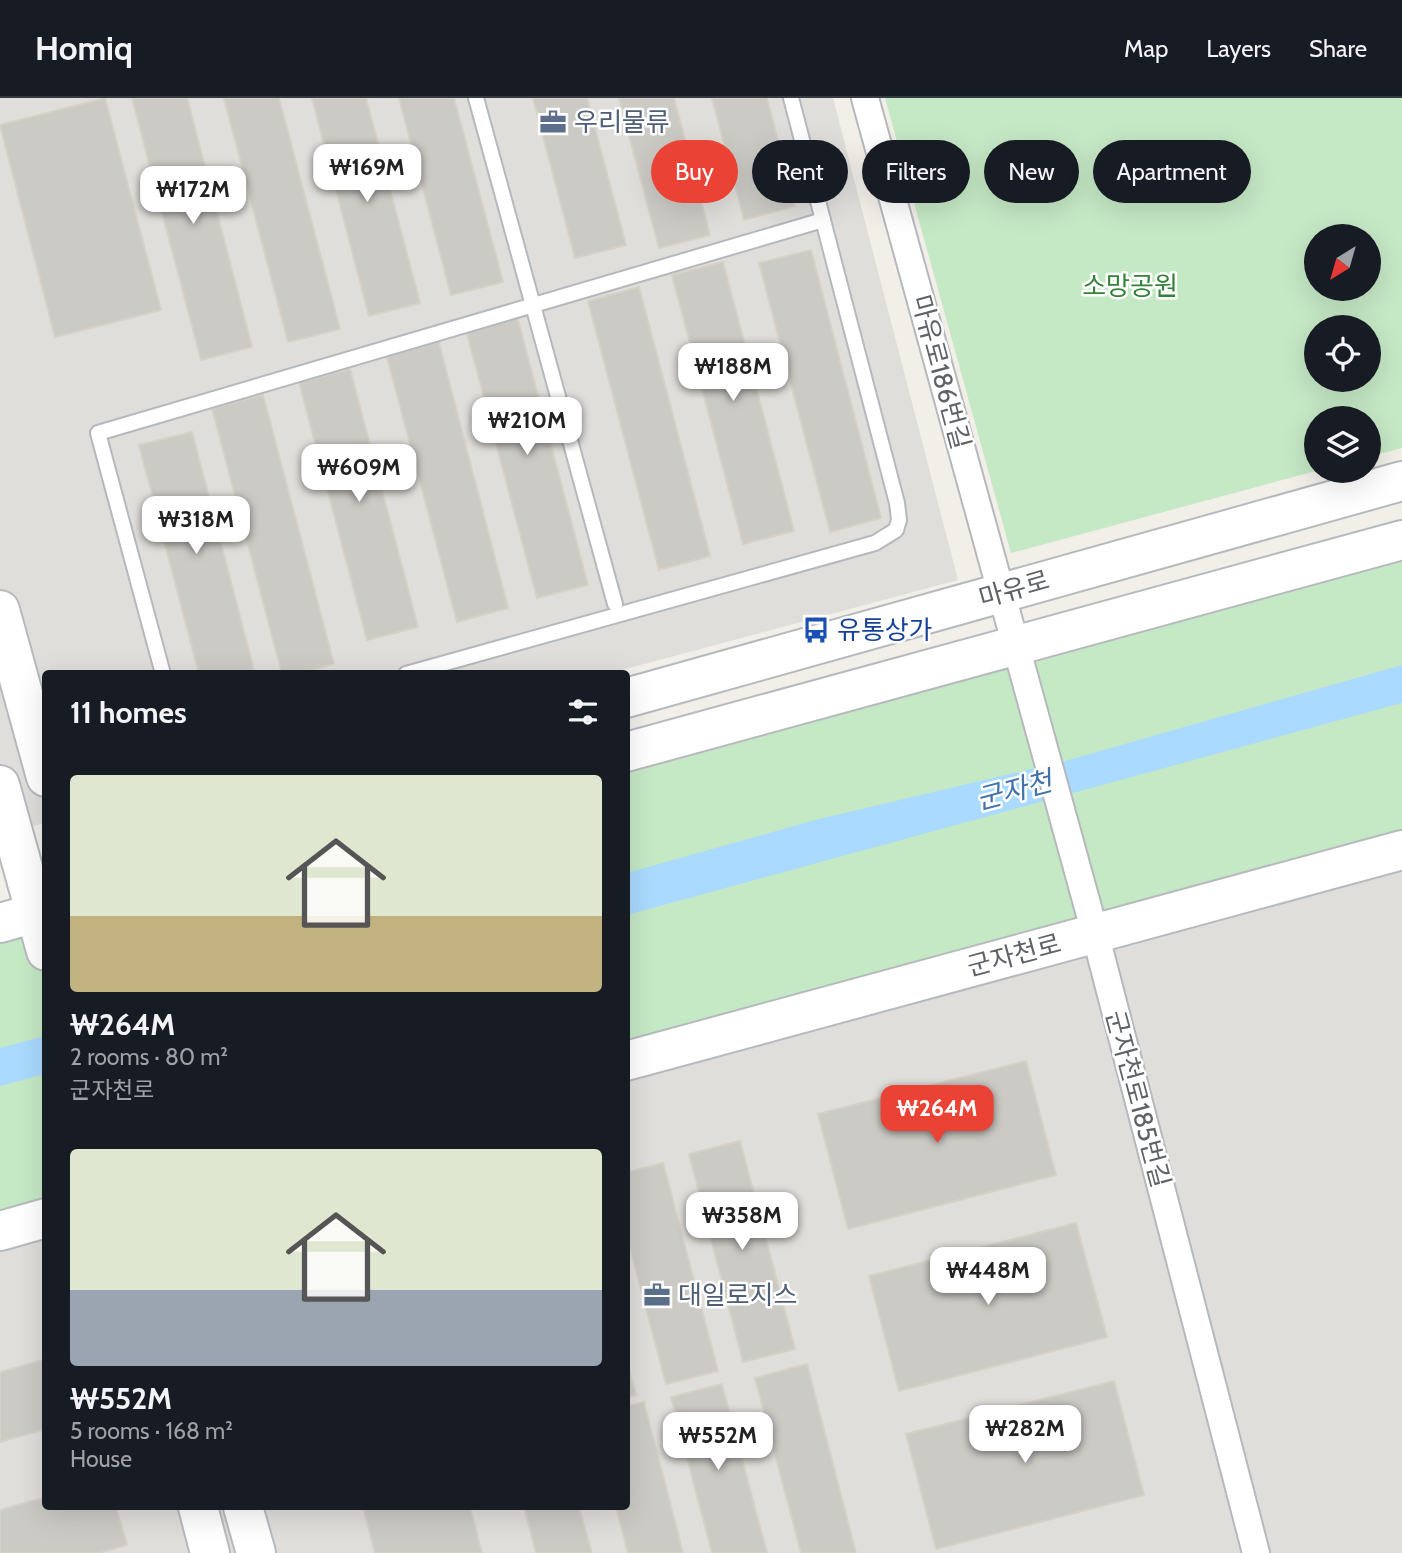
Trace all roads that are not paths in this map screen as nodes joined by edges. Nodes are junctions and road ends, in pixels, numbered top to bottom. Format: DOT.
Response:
graph roads {
  1 [pos="476,98"];
  2 [pos="791,98"];
  3 [pos="865,98"];
  4 [pos="823,220"];
  5 [pos="533,305"];
  6 [pos="1402,481"];
  7 [pos="1402,540"];
  8 [pos="1002,593"];
  9 [pos="615,604"];
  10 [pos="0,610"];
  11 [pos="1016,646"];
  12 [pos="162,670"];
  13 [pos="420,670"];
  14 [pos="630,697"];
  15 [pos="630,751"];
  16 [pos="42,762"];
  17 [pos="0,785"];
  18 [pos="1402,850"];
  19 [pos="23,866"];
  20 [pos="27,915"];
  21 [pos="1095,933"];
  22 [pos="42,943"];
  23 [pos="630,1060"];
  24 [pos="42,1220"];
  25 [pos="0,1231"];
  26 [pos="199,1510"];
  27 [pos="244,1510"];
  28 [pos="210,1553"];
  29 [pos="256,1553"];
  30 [pos="1256,1553"];
  1 -- 5 [label="lane"];
  2 -- 4 [label="lane"];
  3 -- 8 [label="street, 마유로186번길"];
  4 -- 5 [label="lane"];
  4 -- 13 [label="lane"];
  5 -- 9 [label="lane"];
  5 -- 12 [label="lane"];
  6 -- 8 [label="street, 마유로"];
  7 -- 11 [label="street, 마유로"];
  8 -- 11 [label="street, 마유로186번길"];
  8 -- 14 [label="street, 마유로"];
  10 -- 16 [label="street"];
  11 -- 15 [label="street, 마유로"];
  11 -- 21 [label="street, 군자천로185번길"];
  17 -- 19 [label="street"];
  18 -- 21 [label="street, 군자천로"];
  19 -- 20 [label="street"];
  20 -- 22 [label="street"];
  21 -- 23 [label="street, 군자천로"];
  21 -- 30 [label="street, 군자천로185번길"];
  24 -- 25 [label="street"];
  26 -- 28 [label="street"];
  27 -- 29 [label="street"];
}
